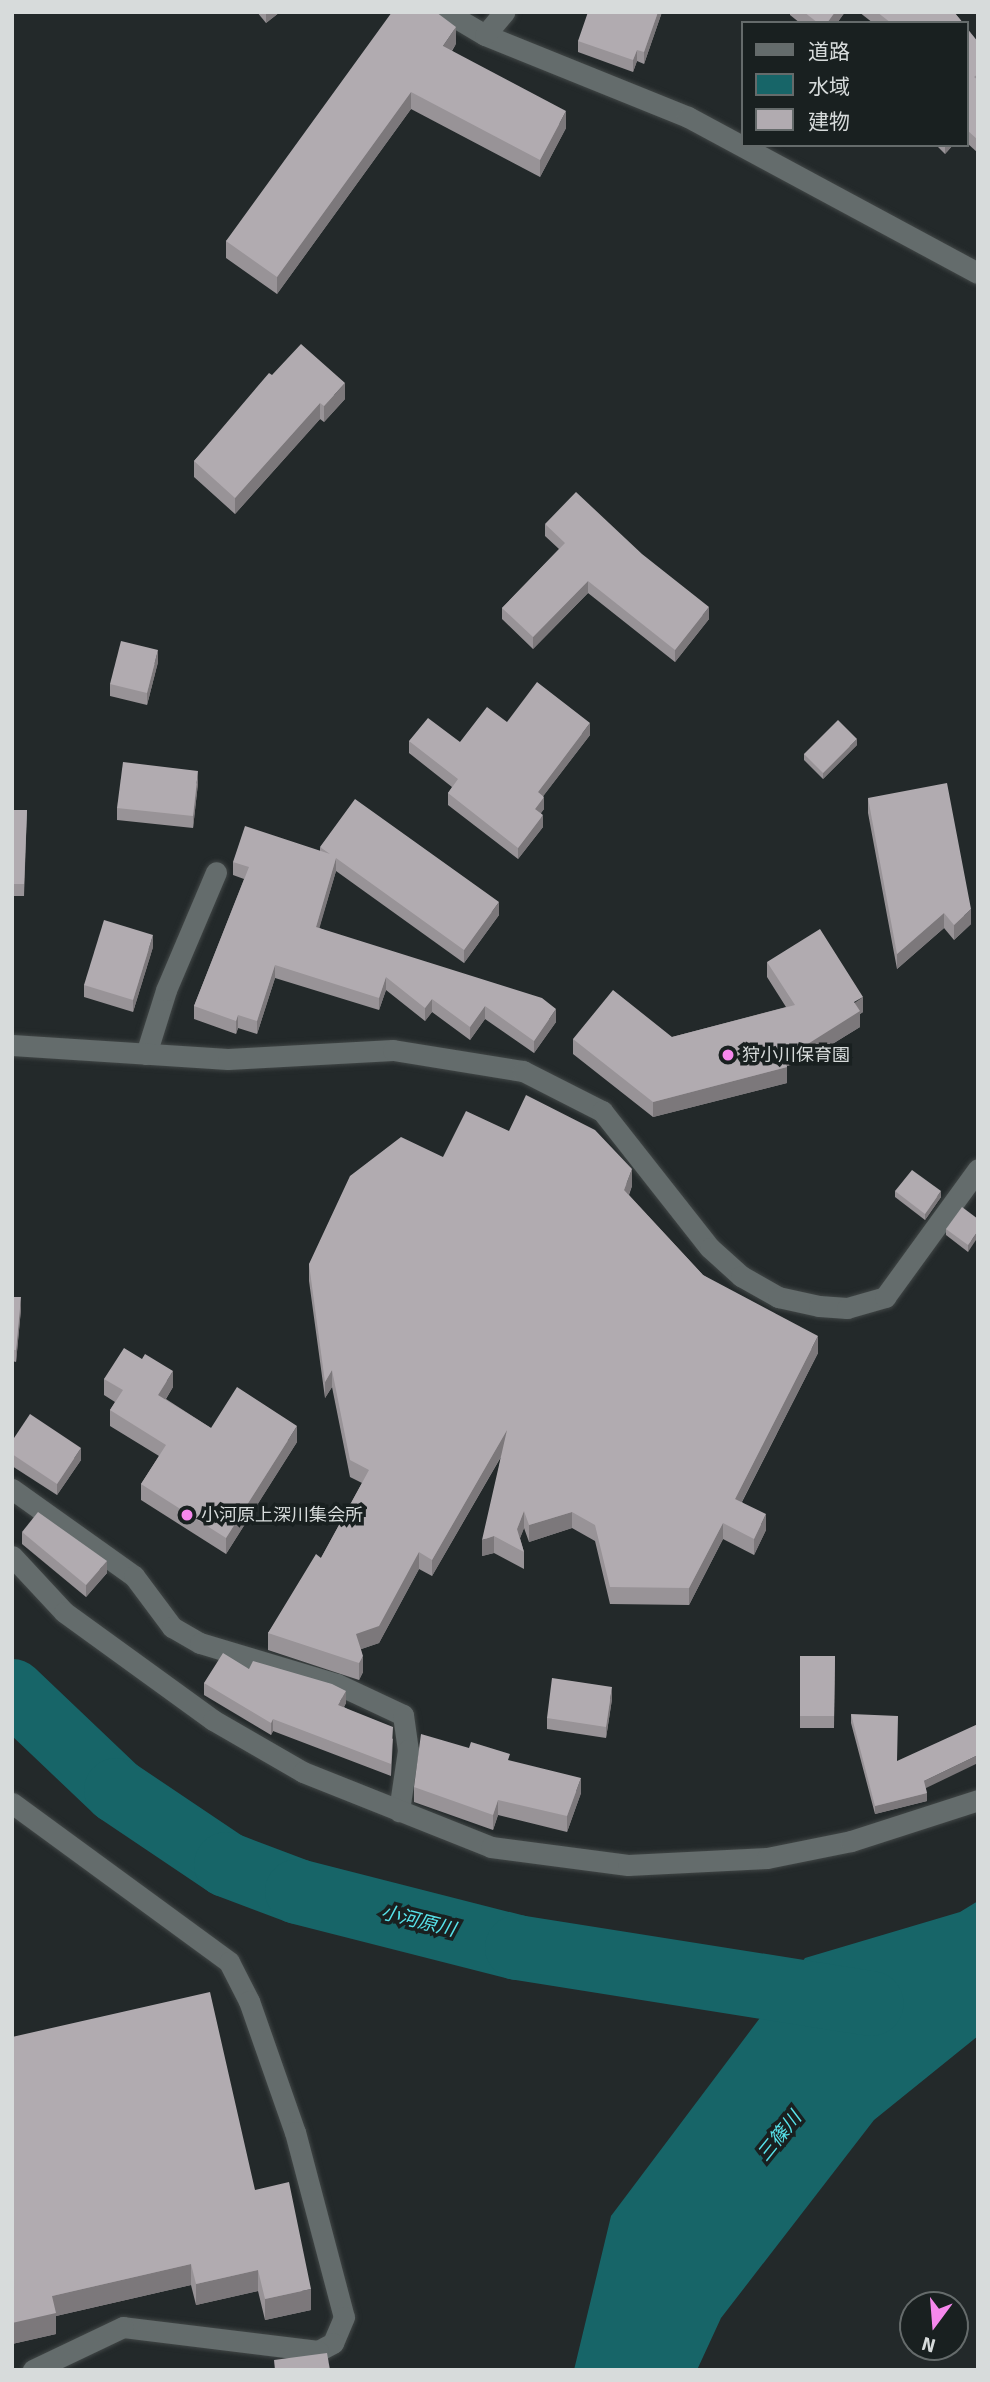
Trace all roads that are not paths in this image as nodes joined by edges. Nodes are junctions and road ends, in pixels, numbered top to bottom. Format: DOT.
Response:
graph roads {
  1 [pos="446,12"];
  2 [pos="504,12"];
  3 [pos="485,35"];
  4 [pos="741,146"];
  5 [pos="744,147"];
  6 [pos="978,273"];
  7 [pos="216,872"];
  8 [pos="12,1045"];
  9 [pos="146,1054"];
  10 [pos="978,1169"];
  11 [pos="12,1489"];
  12 [pos="12,1556"];
  13 [pos="978,1800"];
  14 [pos="12,1803"];
  15 [pos="398,1811"];
  16 [pos="33,2370"];
  1 -- 3 [label="street"];
  2 -- 3 [label="street"];
  3 -- 4 [label="street"];
  5 -- 6 [label="street"];
  7 -- 9 [label="street"];
  8 -- 9 [label="street"];
  9 -- 10 [label="street"];
  11 -- 15 [label="street"];
  12 -- 15 [label="street"];
  13 -- 15 [label="street"];
  14 -- 16 [label="street"];
}
